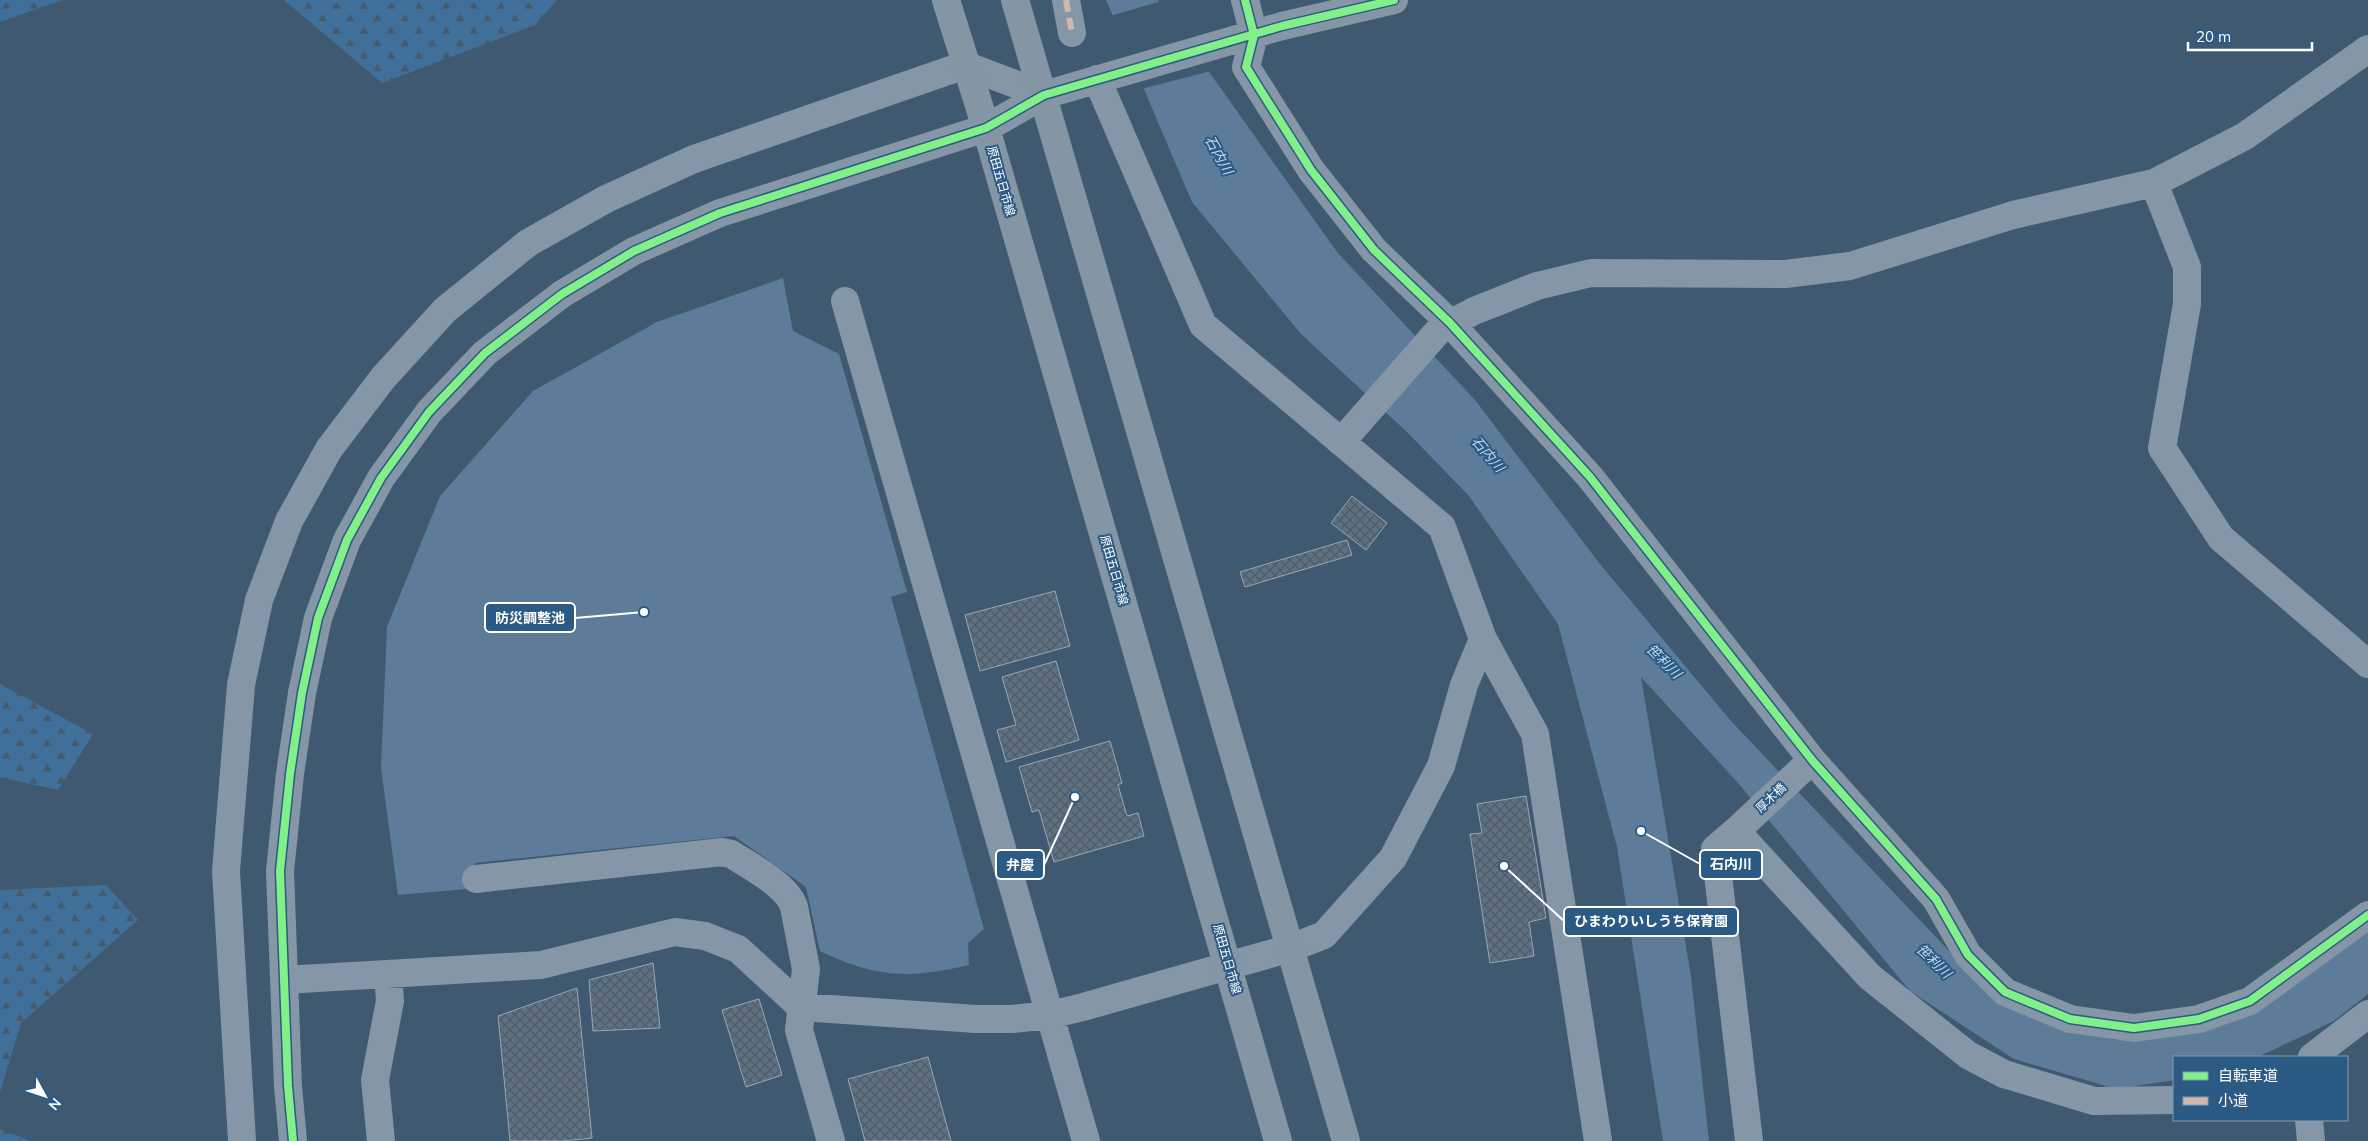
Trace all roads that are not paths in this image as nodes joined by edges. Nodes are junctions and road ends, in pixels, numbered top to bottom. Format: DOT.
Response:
graph roads {
  1 [pos="946,0"];
  2 [pos="1015,0"];
  3 [pos="1066,0"];
  4 [pos="1245,0"];
  5 [pos="1394,0"];
  6 [pos="1072,33"];
  7 [pos="1254,35"];
  8 [pos="2368,49"];
  9 [pos="965,65"];
  10 [pos="1104,77"];
  11 [pos="1044,95"];
  12 [pos="986,128"];
  13 [pos="2154,183"];
  14 [pos="845,301"];
  15 [pos="1445,326"];
  16 [pos="1341,442"];
  17 [pos="1483,639"];
  18 [pos="2368,664"];
  19 [pos="1806,765"];
  20 [pos="1739,828"];
  21 [pos="476,879"];
  22 [pos="2368,916"];
  23 [pos="1291,948"];
  24 [pos="1229,966"];
  25 [pos="388,974"];
  26 [pos="284,980"];
  27 [pos="801,1007"];
  28 [pos="2368,1014"];
  29 [pos="1050,1015"];
  30 [pos="2313,1056"];
  31 [pos="2173,1100"];
  32 [pos="2309,1121"];
  33 [pos="242,1141"];
  34 [pos="294,1141"];
  35 [pos="381,1141"];
  36 [pos="831,1141"];
  37 [pos="1086,1141"];
  38 [pos="1278,1141"];
  39 [pos="1346,1141"];
  40 [pos="1598,1141"];
  41 [pos="1750,1141"];
  42 [pos="2311,1141"];
  1 -- 9 [label="main road, 原田五日市線"];
  2 -- 11 [label="main road"];
  3 -- 6 [label="street"];
  4 -- 7 [label="street"];
  5 -- 7 [label="street"];
  7 -- 10 [label="street"];
  7 -- 15 [label="street"];
  8 -- 13 [label="street"];
  9 -- 11 [label="street"];
  9 -- 12 [label="main road, 原田五日市線"];
  9 -- 33 [label="street"];
  10 -- 11 [label="street"];
  10 -- 16 [label="street"];
  11 -- 12 [label="street"];
  11 -- 23 [label="main road"];
  12 -- 24 [label="main road, 原田五日市線"];
  12 -- 26 [label="street"];
  13 -- 15 [label="street"];
  13 -- 18 [label="street"];
  14 -- 29 [label="street"];
  15 -- 16 [label="street"];
  15 -- 19 [label="street"];
  16 -- 17 [label="street"];
  17 -- 23 [label="street"];
  17 -- 40 [label="street"];
  19 -- 20 [label="street, 厚木橋"];
  19 -- 22 [label="street"];
  20 -- 31 [label="street"];
  20 -- 41 [label="street, 厚木橋"];
  21 -- 27 [label="street"];
  23 -- 24 [label="street"];
  23 -- 39 [label="main road"];
  24 -- 29 [label="street"];
  24 -- 38 [label="main road, 原田五日市線"];
  25 -- 26 [label="street"];
  25 -- 27 [label="street"];
  25 -- 35 [label="street"];
  26 -- 34 [label="street"];
  27 -- 29 [label="street"];
  27 -- 36 [label="street"];
  28 -- 30 [label="street"];
  29 -- 37 [label="street"];
  32 -- 42 [label="street"];
}
